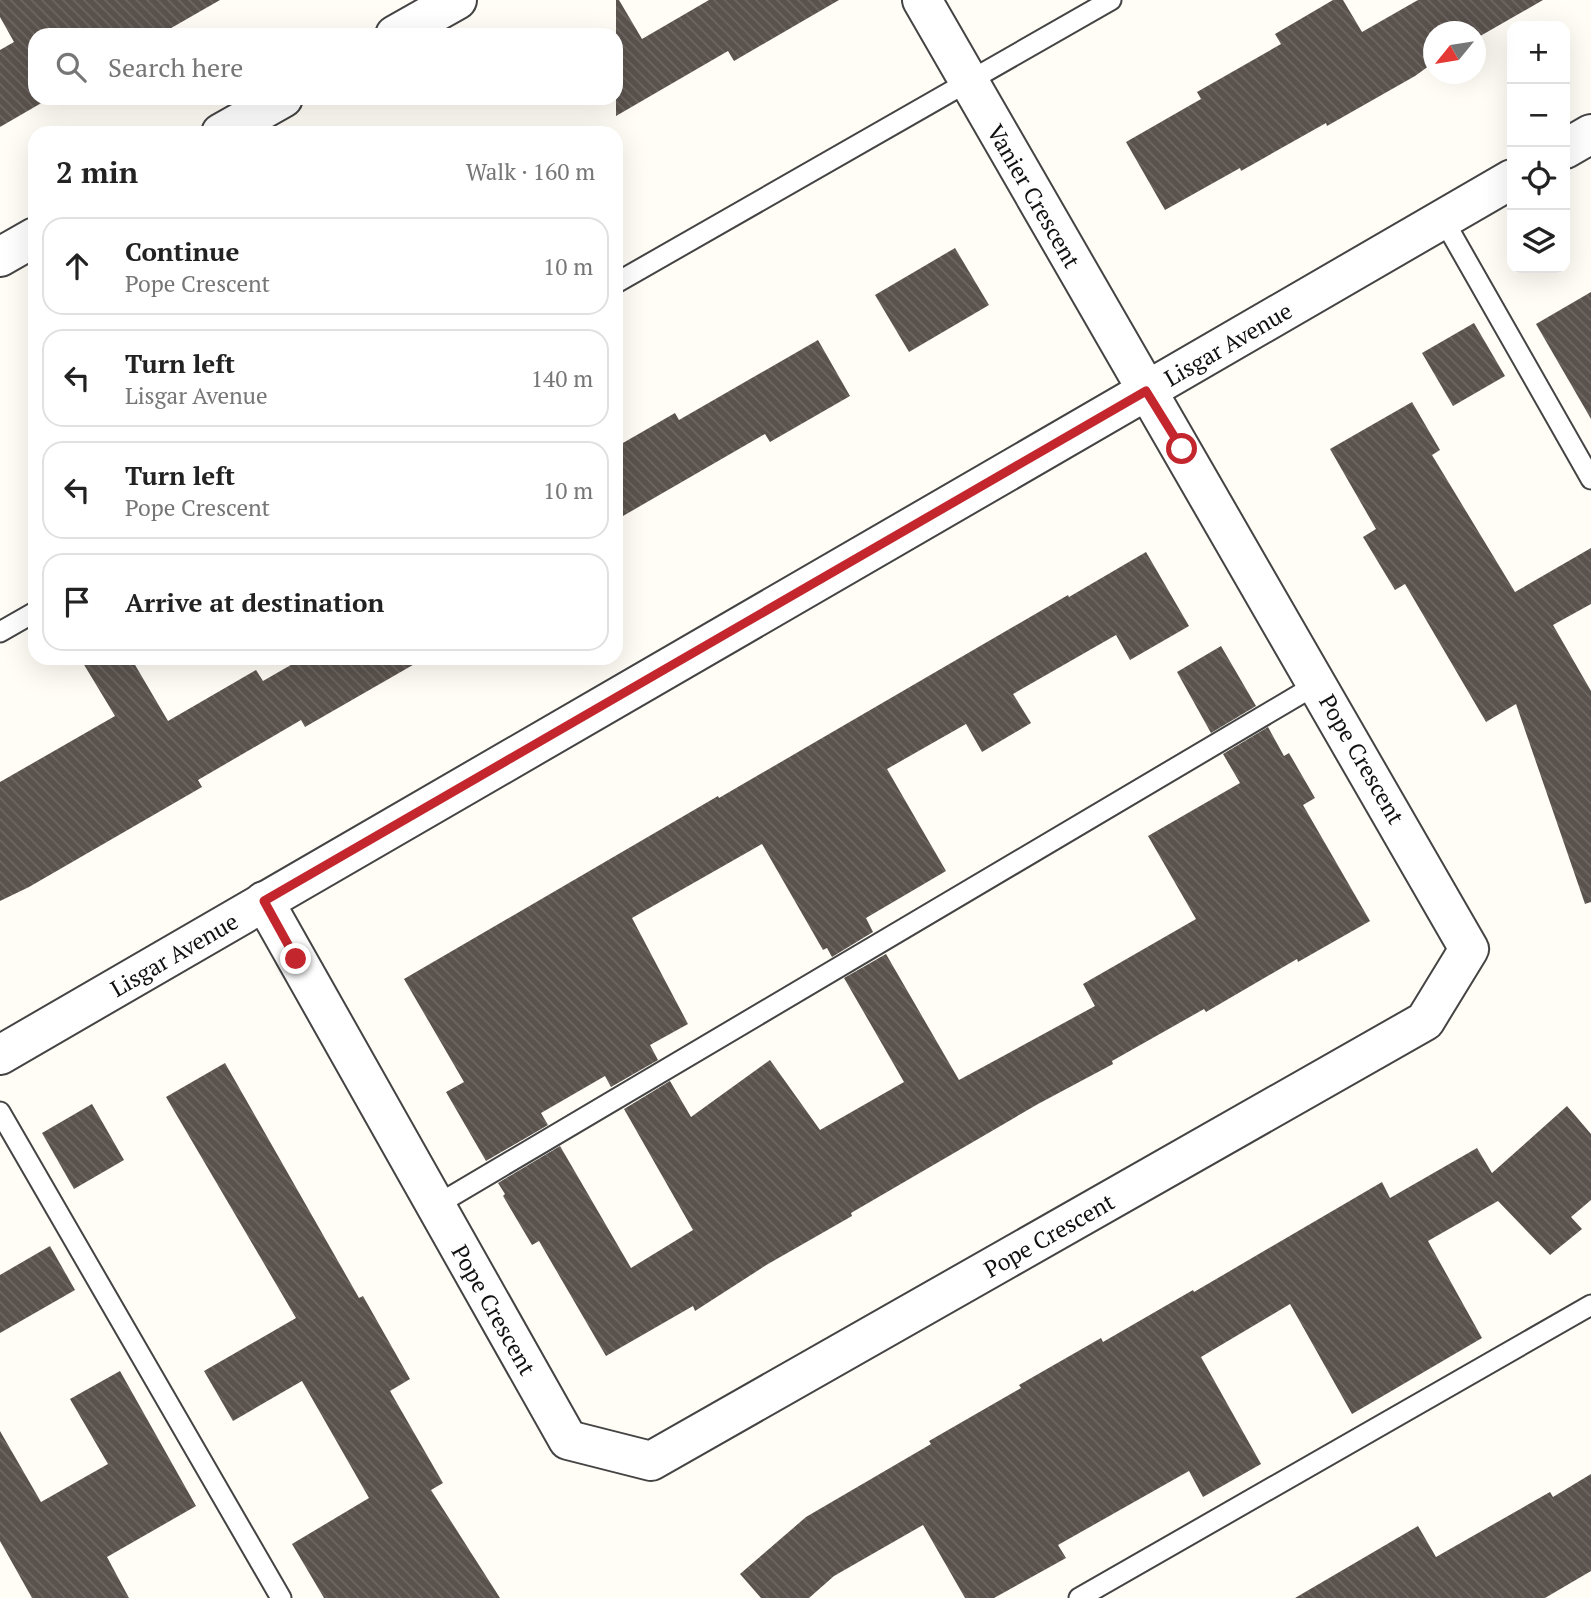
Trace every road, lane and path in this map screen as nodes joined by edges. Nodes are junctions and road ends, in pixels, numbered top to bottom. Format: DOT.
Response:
graph roads {
  1 [pos="457,0"];
  2 [pos="922,0"];
  3 [pos="1111,0"];
  4 [pos="407,28"];
  5 [pos="968,83"];
  6 [pos="271,105"];
  7 [pos="233,126"];
  8 [pos="1591,134"];
  9 [pos="1568,147"];
  10 [pos="1507,182"];
  11 [pos="1443,219"];
  12 [pos="28,241"];
  13 [pos="0,257"];
  14 [pos="623,279"];
  15 [pos="1146,391"];
  16 [pos="1591,479"];
  17 [pos="28,616"];
  18 [pos="0,632"];
  19 [pos="1319,683"];
  20 [pos="264,901"];
  21 [pos="0,1055"];
  22 [pos="0,1112"];
  23 [pos="435,1206"];
  24 [pos="1591,1305"];
  25 [pos="281,1598"];
  26 [pos="1079,1598"];
  1 -- 4 [label="street"];
  2 -- 5 [label="street, Vanier Crescent"];
  3 -- 5 [label="lane"];
  5 -- 14 [label="lane"];
  5 -- 15 [label="street, Vanier Crescent"];
  6 -- 7 [label="street"];
  8 -- 9 [label="street"];
  10 -- 11 [label="street, Lisgar Avenue"];
  11 -- 15 [label="street, Lisgar Avenue"];
  11 -- 16 [label="lane"];
  12 -- 13 [label="street"];
  15 -- 19 [label="street, Pope Crescent"];
  15 -- 20 [label="street, Lisgar Avenue"];
  17 -- 18 [label="lane"];
  19 -- 23 [label="lane"];
  19 -- 23 [label="street, Pope Crescent"];
  20 -- 21 [label="street, Lisgar Avenue"];
  20 -- 23 [label="street, Pope Crescent"];
  22 -- 25 [label="lane"];
  24 -- 26 [label="lane"];
}
